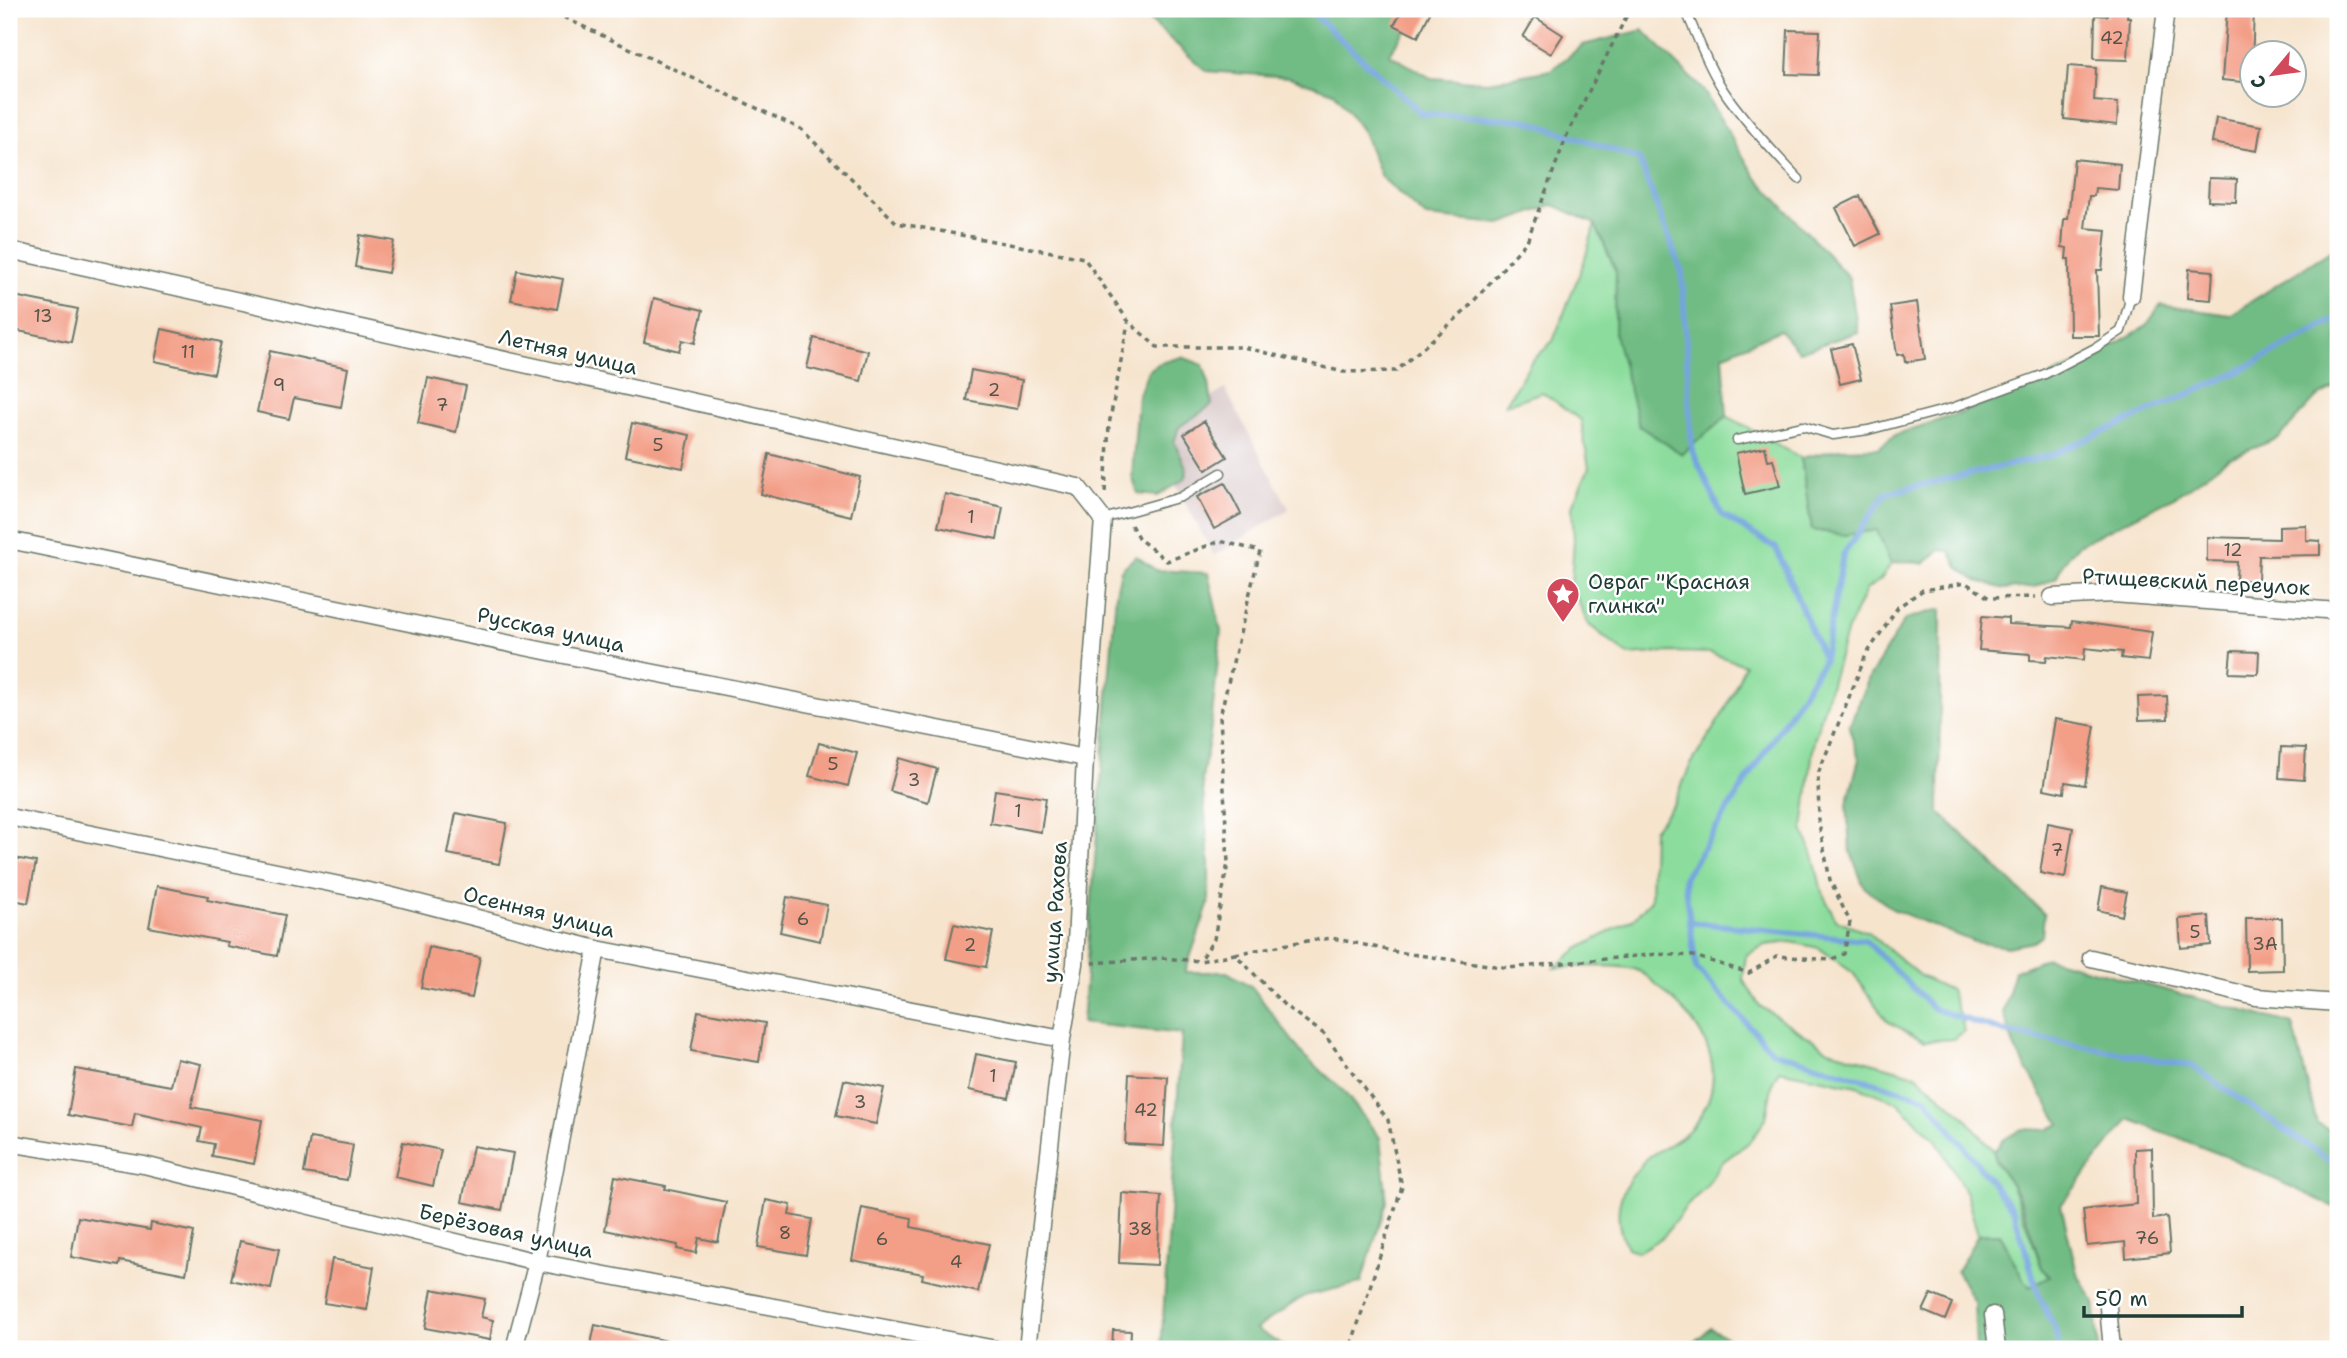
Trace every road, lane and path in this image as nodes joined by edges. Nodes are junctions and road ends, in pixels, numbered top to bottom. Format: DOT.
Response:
graph roads {
  1 [pos="546,9"];
  2 [pos="1630,9"];
  3 [pos="1685,9"];
  4 [pos="2166,9"];
  5 [pos="1799,179"];
  6 [pos="9,250"];
  7 [pos="2131,296"];
  8 [pos="1129,323"];
  9 [pos="1737,440"];
  10 [pos="1221,473"];
  11 [pos="1124,513"];
  12 [pos="1103,519"];
  13 [pos="9,540"];
  14 [pos="2052,597"];
  15 [pos="2338,611"];
  16 [pos="1085,758"];
  17 [pos="9,817"];
  18 [pos="597,949"];
  19 [pos="1235,954"];
  20 [pos="2091,958"];
  21 [pos="1200,961"];
  22 [pos="1075,964"];
  23 [pos="2338,1003"];
  24 [pos="1062,1039"];
  25 [pos="9,1143"];
  26 [pos="537,1262"];
  27 [pos="2107,1297"];
  28 [pos="1993,1315"];
  29 [pos="514,1349"];
  30 [pos="996,1349"];
  31 [pos="1027,1349"];
  32 [pos="1350,1349"];
  33 [pos="1997,1349"];
  34 [pos="2112,1349"];
  1 -- 8 [label="path"];
  2 -- 8 [label="path"];
  3 -- 5 [label="lane"];
  4 -- 7 [label="street"];
  6 -- 12 [label="street, Летняя улица"];
  7 -- 9 [label="lane"];
  8 -- 12 [label="path"];
  10 -- 11 [label="lane"];
  11 -- 12 [label="lane"];
  11 -- 21 [label="path"];
  12 -- 16 [label="street, улица Рахова"];
  13 -- 16 [label="street, Русская улица"];
  14 -- 15 [label="street, Ртищевский переулок"];
  14 -- 19 [label="path"];
  16 -- 22 [label="street, улица Рахова"];
  17 -- 18 [label="street, Осенняя улица"];
  18 -- 24 [label="street, Осенняя улица"];
  18 -- 26 [label="street"];
  19 -- 21 [label="path"];
  19 -- 32 [label="path"];
  20 -- 23 [label="street"];
  21 -- 22 [label="path"];
  22 -- 24 [label="street, улица Рахова"];
  24 -- 31 [label="street, улица Рахова"];
  25 -- 26 [label="street, Берёзовая улица"];
  26 -- 29 [label="street"];
  26 -- 30 [label="street, Берёзовая улица"];
  27 -- 34 [label="street"];
  28 -- 33 [label="street"];
}
